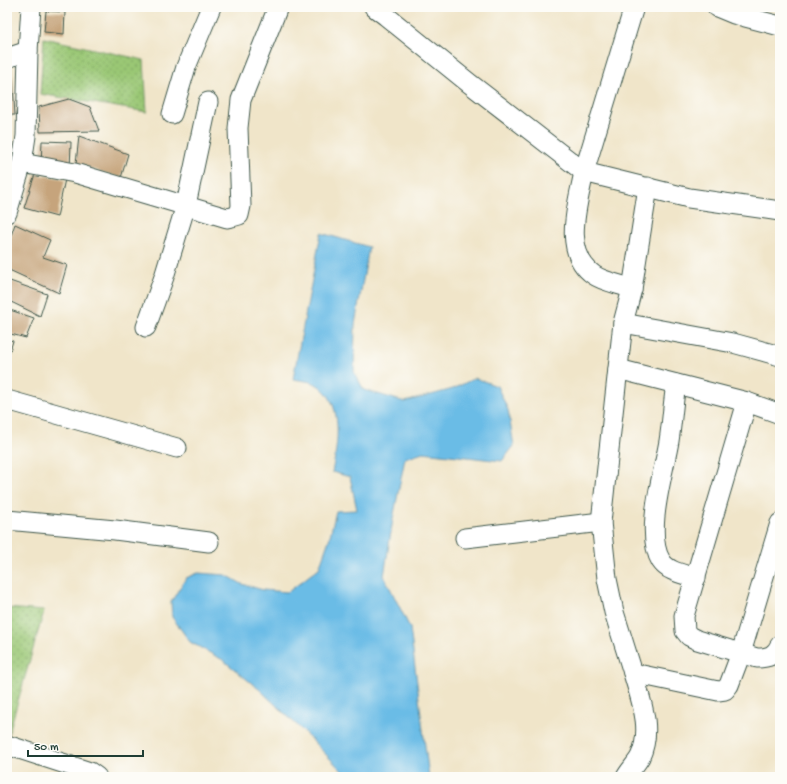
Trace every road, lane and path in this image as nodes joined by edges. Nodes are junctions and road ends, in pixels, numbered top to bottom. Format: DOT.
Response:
graph roads {
  1 [pos="31,7"];
  2 [pos="211,7"];
  3 [pos="278,7"];
  4 [pos="374,7"];
  5 [pos="634,7"];
  6 [pos="717,7"];
  7 [pos="780,26"];
  8 [pos="28,51"];
  9 [pos="7,58"];
  10 [pos="208,102"];
  11 [pos="172,114"];
  12 [pos="22,163"];
  13 [pos="584,172"];
  14 [pos="648,187"];
  15 [pos="186,205"];
  16 [pos="780,211"];
  17 [pos="7,213"];
  18 [pos="632,289"];
  19 [pos="623,323"];
  20 [pos="146,327"];
  21 [pos="780,356"];
  22 [pos="618,369"];
  23 [pos="676,384"];
  24 [pos="7,400"];
  25 [pos="748,402"];
  26 [pos="780,414"];
  27 [pos="177,448"];
  28 [pos="7,520"];
  29 [pos="601,522"];
  30 [pos="780,523"];
  31 [pos="464,538"];
  32 [pos="209,542"];
  33 [pos="696,578"];
  34 [pos="780,646"];
  35 [pos="740,653"];
  36 [pos="633,673"];
  37 [pos="7,745"];
  38 [pos="97,777"];
  39 [pos="626,777"];
  1 -- 8 [label="street"];
  2 -- 11 [label="street"];
  3 -- 15 [label="street"];
  4 -- 13 [label="street"];
  5 -- 13 [label="street"];
  6 -- 7 [label="street"];
  8 -- 9 [label="street"];
  8 -- 12 [label="street"];
  10 -- 15 [label="street"];
  12 -- 15 [label="street"];
  12 -- 17 [label="street"];
  13 -- 14 [label="street"];
  13 -- 18 [label="street"];
  14 -- 16 [label="street"];
  14 -- 18 [label="street"];
  15 -- 20 [label="street"];
  18 -- 19 [label="street"];
  19 -- 21 [label="street"];
  19 -- 22 [label="street"];
  22 -- 23 [label="street"];
  22 -- 29 [label="street"];
  23 -- 25 [label="street"];
  23 -- 33 [label="street"];
  24 -- 27 [label="street"];
  25 -- 26 [label="street"];
  25 -- 33 [label="street"];
  28 -- 32 [label="street"];
  29 -- 31 [label="street"];
  29 -- 36 [label="street"];
  30 -- 35 [label="street"];
  33 -- 35 [label="street"];
  34 -- 35 [label="street"];
  35 -- 36 [label="street"];
  36 -- 39 [label="street"];
  37 -- 38 [label="street"];
}
